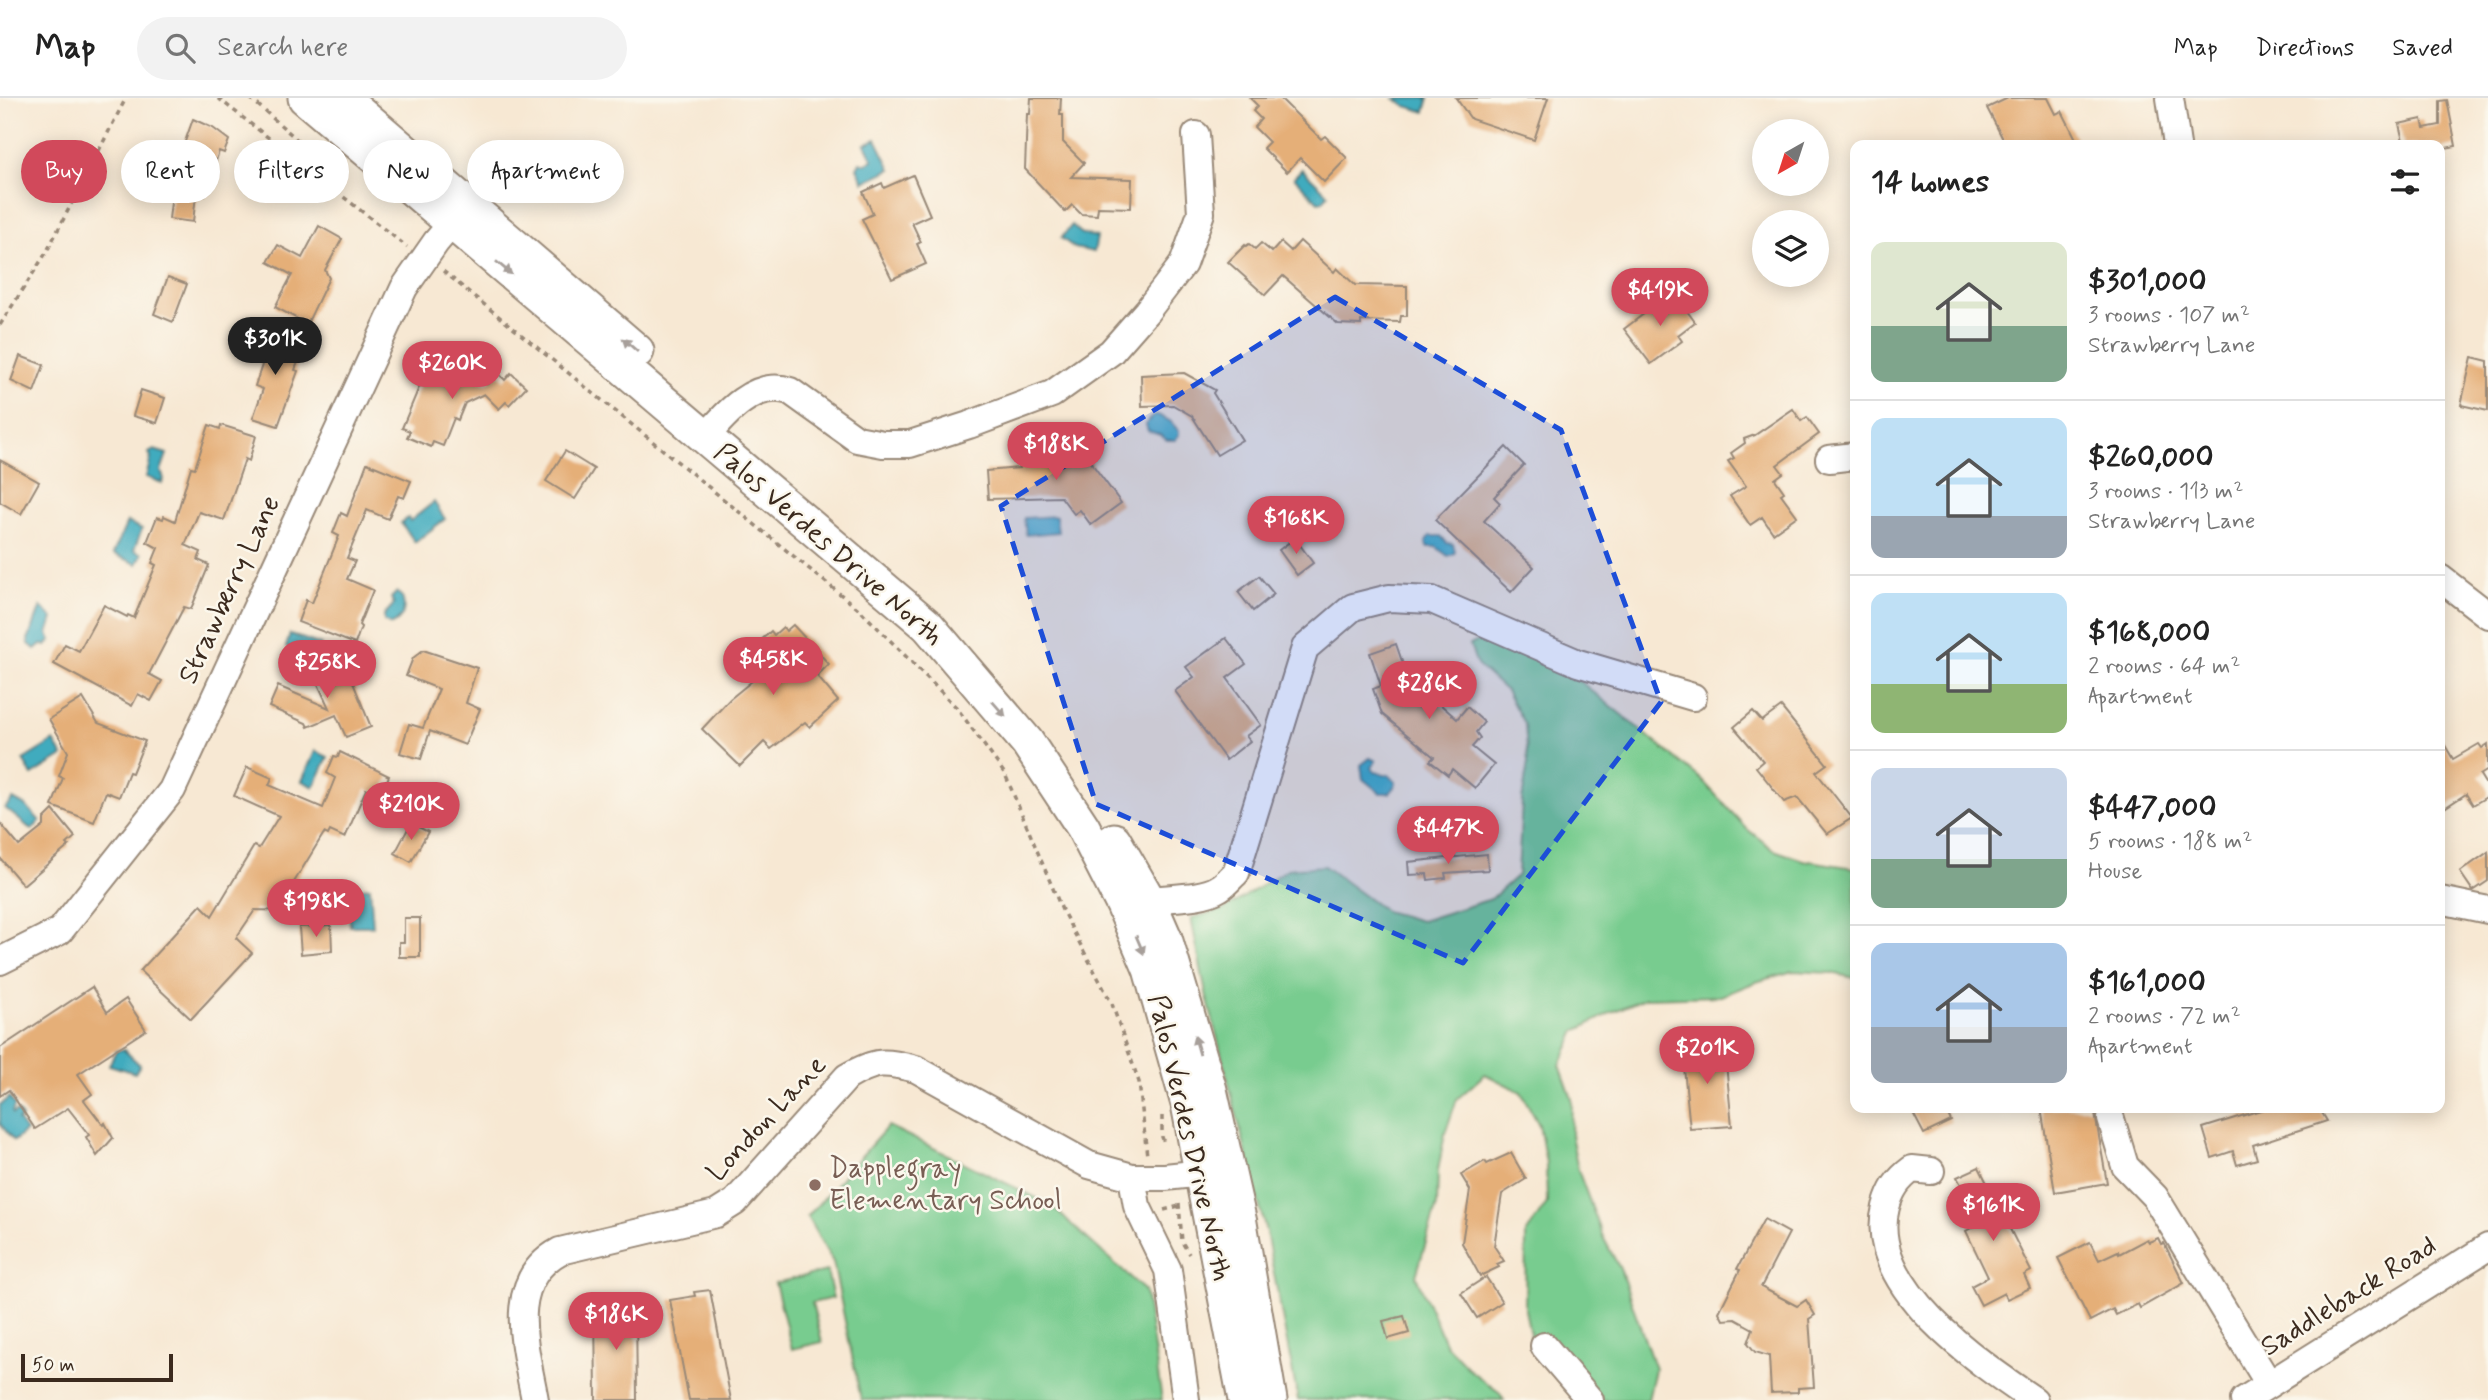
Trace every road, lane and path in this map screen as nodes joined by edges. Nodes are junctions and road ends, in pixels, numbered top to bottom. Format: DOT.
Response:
graph roads {
  1 [pos="126,98"];
  2 [pos="218,98"];
  3 [pos="250,98"];
  4 [pos="305,98"];
  5 [pos="343,98"];
  6 [pos="2170,98"];
  7 [pos="1196,135"];
  8 [pos="2176,140"];
  9 [pos="352,173"];
  10 [pos="460,214"];
  11 [pos="424,258"];
  12 [pos="0,326"];
  13 [pos="712,430"];
  14 [pos="2445,582"];
  15 [pos="2488,615"];
  16 [pos="1693,697"];
  17 [pos="2445,901"];
  18 [pos="1135,902"];
  19 [pos="2488,910"];
  20 [pos="0,961"];
  21 [pos="1210,1090"];
  22 [pos="1161,1110"];
  23 [pos="2111,1119"];
  24 [pos="1165,1145"];
  25 [pos="1931,1171"];
  26 [pos="1203,1173"];
  27 [pos="1141,1177"];
  28 [pos="2488,1247"];
  29 [pos="1544,1346"];
  30 [pos="1262,1355"];
  31 [pos="2269,1384"];
  32 [pos="535,1400"];
  33 [pos="1186,1400"];
  34 [pos="1245,1400"];
  35 [pos="1270,1400"];
  36 [pos="1590,1400"];
  37 [pos="2034,1400"];
  38 [pos="2244,1400"];
  1 -- 12 [label="path"];
  2 -- 11 [label="path"];
  3 -- 9 [label="path"];
  4 -- 10 [label="main road, Palos Verdes Drive North"];
  5 -- 10 [label="main road, Palos Verdes Drive North"];
  6 -- 8 [label="street"];
  7 -- 13 [label="street"];
  10 -- 11 [label="street, Strawberry Lane"];
  10 -- 13 [label="main road, Palos Verdes Drive North"];
  11 -- 20 [label="street, Strawberry Lane"];
  11 -- 27 [label="path"];
  13 -- 18 [label="main road, Palos Verdes Drive North"];
  14 -- 15 [label="street"];
  16 -- 18 [label="street"];
  17 -- 19 [label="street"];
  21 -- 18 [label="main road, Palos Verdes Drive North, one-way"];
  18 -- 26 [label="main road, Palos Verdes Drive North, one-way"];
  21 -- 26 [label="main road"];
  21 -- 30 [label="main road, Palos Verdes Drive North"];
  22 -- 24 [label="path"];
  23 -- 31 [label="street"];
  25 -- 37 [label="street"];
  26 -- 27 [label="street, London Lane"];
  26 -- 30 [label="main road"];
  26 -- 34 [label="main road, Palos Verdes Drive North"];
  27 -- 32 [label="street, London Lane"];
  27 -- 33 [label="street"];
  28 -- 31 [label="street, Saddleback Road"];
  29 -- 36 [label="street"];
  30 -- 35 [label="main road, Palos Verdes Drive North"];
  31 -- 38 [label="street, Saddleback Road"];
}
